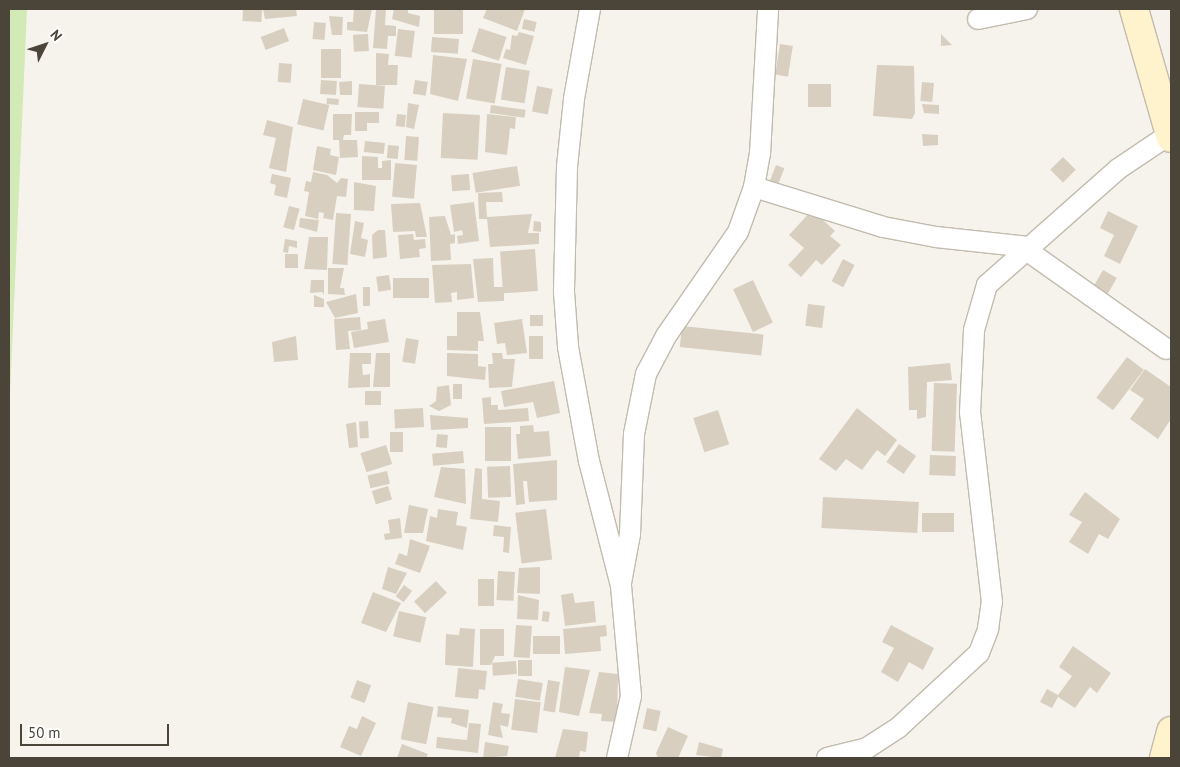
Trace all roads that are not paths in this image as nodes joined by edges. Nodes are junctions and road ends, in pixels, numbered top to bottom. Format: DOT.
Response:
graph roads {
  1 [pos="590,9"];
  2 [pos="768,9"];
  3 [pos="1028,9"];
  4 [pos="1134,9"];
  5 [pos="978,19"];
  6 [pos="1171,136"];
  7 [pos="754,187"];
  8 [pos="1027,248"];
  9 [pos="1166,349"];
  10 [pos="620,586"];
  11 [pos="1171,731"];
  12 [pos="617,758"];
  13 [pos="827,758"];
  14 [pos="1164,758"];
  1 -- 10 [label="street"];
  2 -- 7 [label="street"];
  3 -- 5 [label="street"];
  4 -- 6 [label="main road"];
  6 -- 8 [label="street"];
  7 -- 8 [label="street"];
  7 -- 10 [label="street"];
  8 -- 9 [label="street"];
  8 -- 13 [label="street"];
  10 -- 12 [label="street"];
  11 -- 14 [label="main road"];
}
